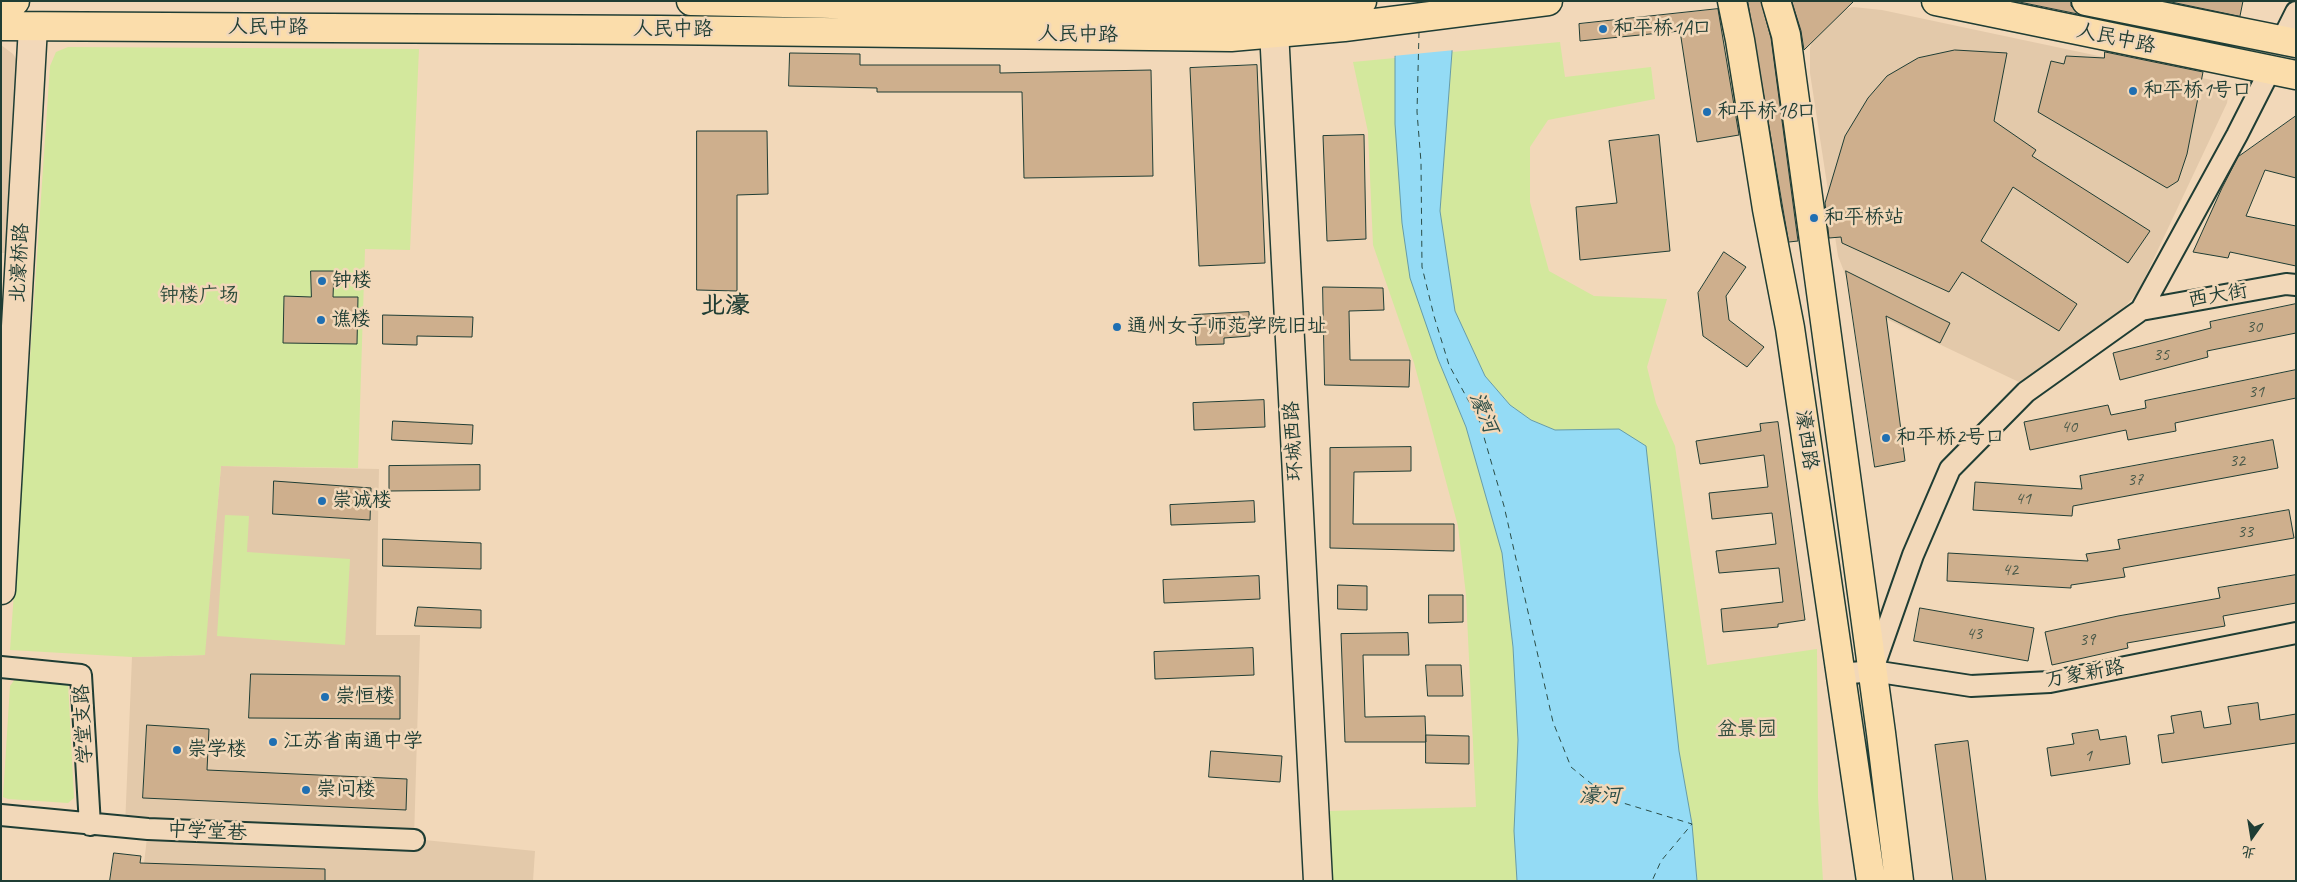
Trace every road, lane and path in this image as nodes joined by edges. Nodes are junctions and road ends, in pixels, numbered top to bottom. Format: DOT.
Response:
graph roads {
  1 [pos="15,1"];
  2 [pos="691,1"];
  3 [pos="1548,1"];
  4 [pos="1732,1"];
  5 [pos="1776,1"];
  6 [pos="1936,1"];
  7 [pos="2086,1"];
  8 [pos="1,3"];
  9 [pos="1349,11"];
  10 [pos="2296,12"];
  11 [pos="1273,14"];
  12 [pos="1,26"];
  13 [pos="33,27"];
  14 [pos="2289,42"];
  15 [pos="2283,72"];
  16 [pos="2296,285"];
  17 [pos="2141,310"];
  18 [pos="1,590"];
  19 [pos="2296,633"];
  20 [pos="1,668"];
  21 [pos="1872,671"];
  22 [pos="1840,674"];
  23 [pos="1,815"];
  24 [pos="90,825"];
  25 [pos="414,840"];
  26 [pos="1318,881"];
  27 [pos="1871,881"];
  28 [pos="1899,881"];
  1 -- 8 [label="main road"];
  2 -- 11 [label="main road, 人民中路"];
  3 -- 9 [label="main road, 人民中路"];
  4 -- 22 [label="main road, 濠西路"];
  5 -- 21 [label="main road, 濠西路"];
  6 -- 15 [label="main road, 人民中路"];
  7 -- 14 [label="main road, 人民中路"];
  9 -- 11 [label="main road, 人民中路"];
  10 -- 14 [label="street"];
  11 -- 13 [label="main road, 人民中路"];
  11 -- 26 [label="street, 环城西路"];
  12 -- 13 [label="main road, 人民中路"];
  13 -- 18 [label="street, 北濠桥路"];
  15 -- 17 [label="street"];
  16 -- 17 [label="street, 西大街"];
  17 -- 21 [label="street"];
  19 -- 21 [label="street, 万象新路"];
  20 -- 24 [label="street, 学堂支路"];
  21 -- 22 [label="street, 万象新路"];
  21 -- 28 [label="main road, 濠西路"];
  22 -- 27 [label="main road, 濠西路"];
  23 -- 24 [label="street, 中学堂巷"];
  24 -- 25 [label="street, 中学堂巷"];
}
